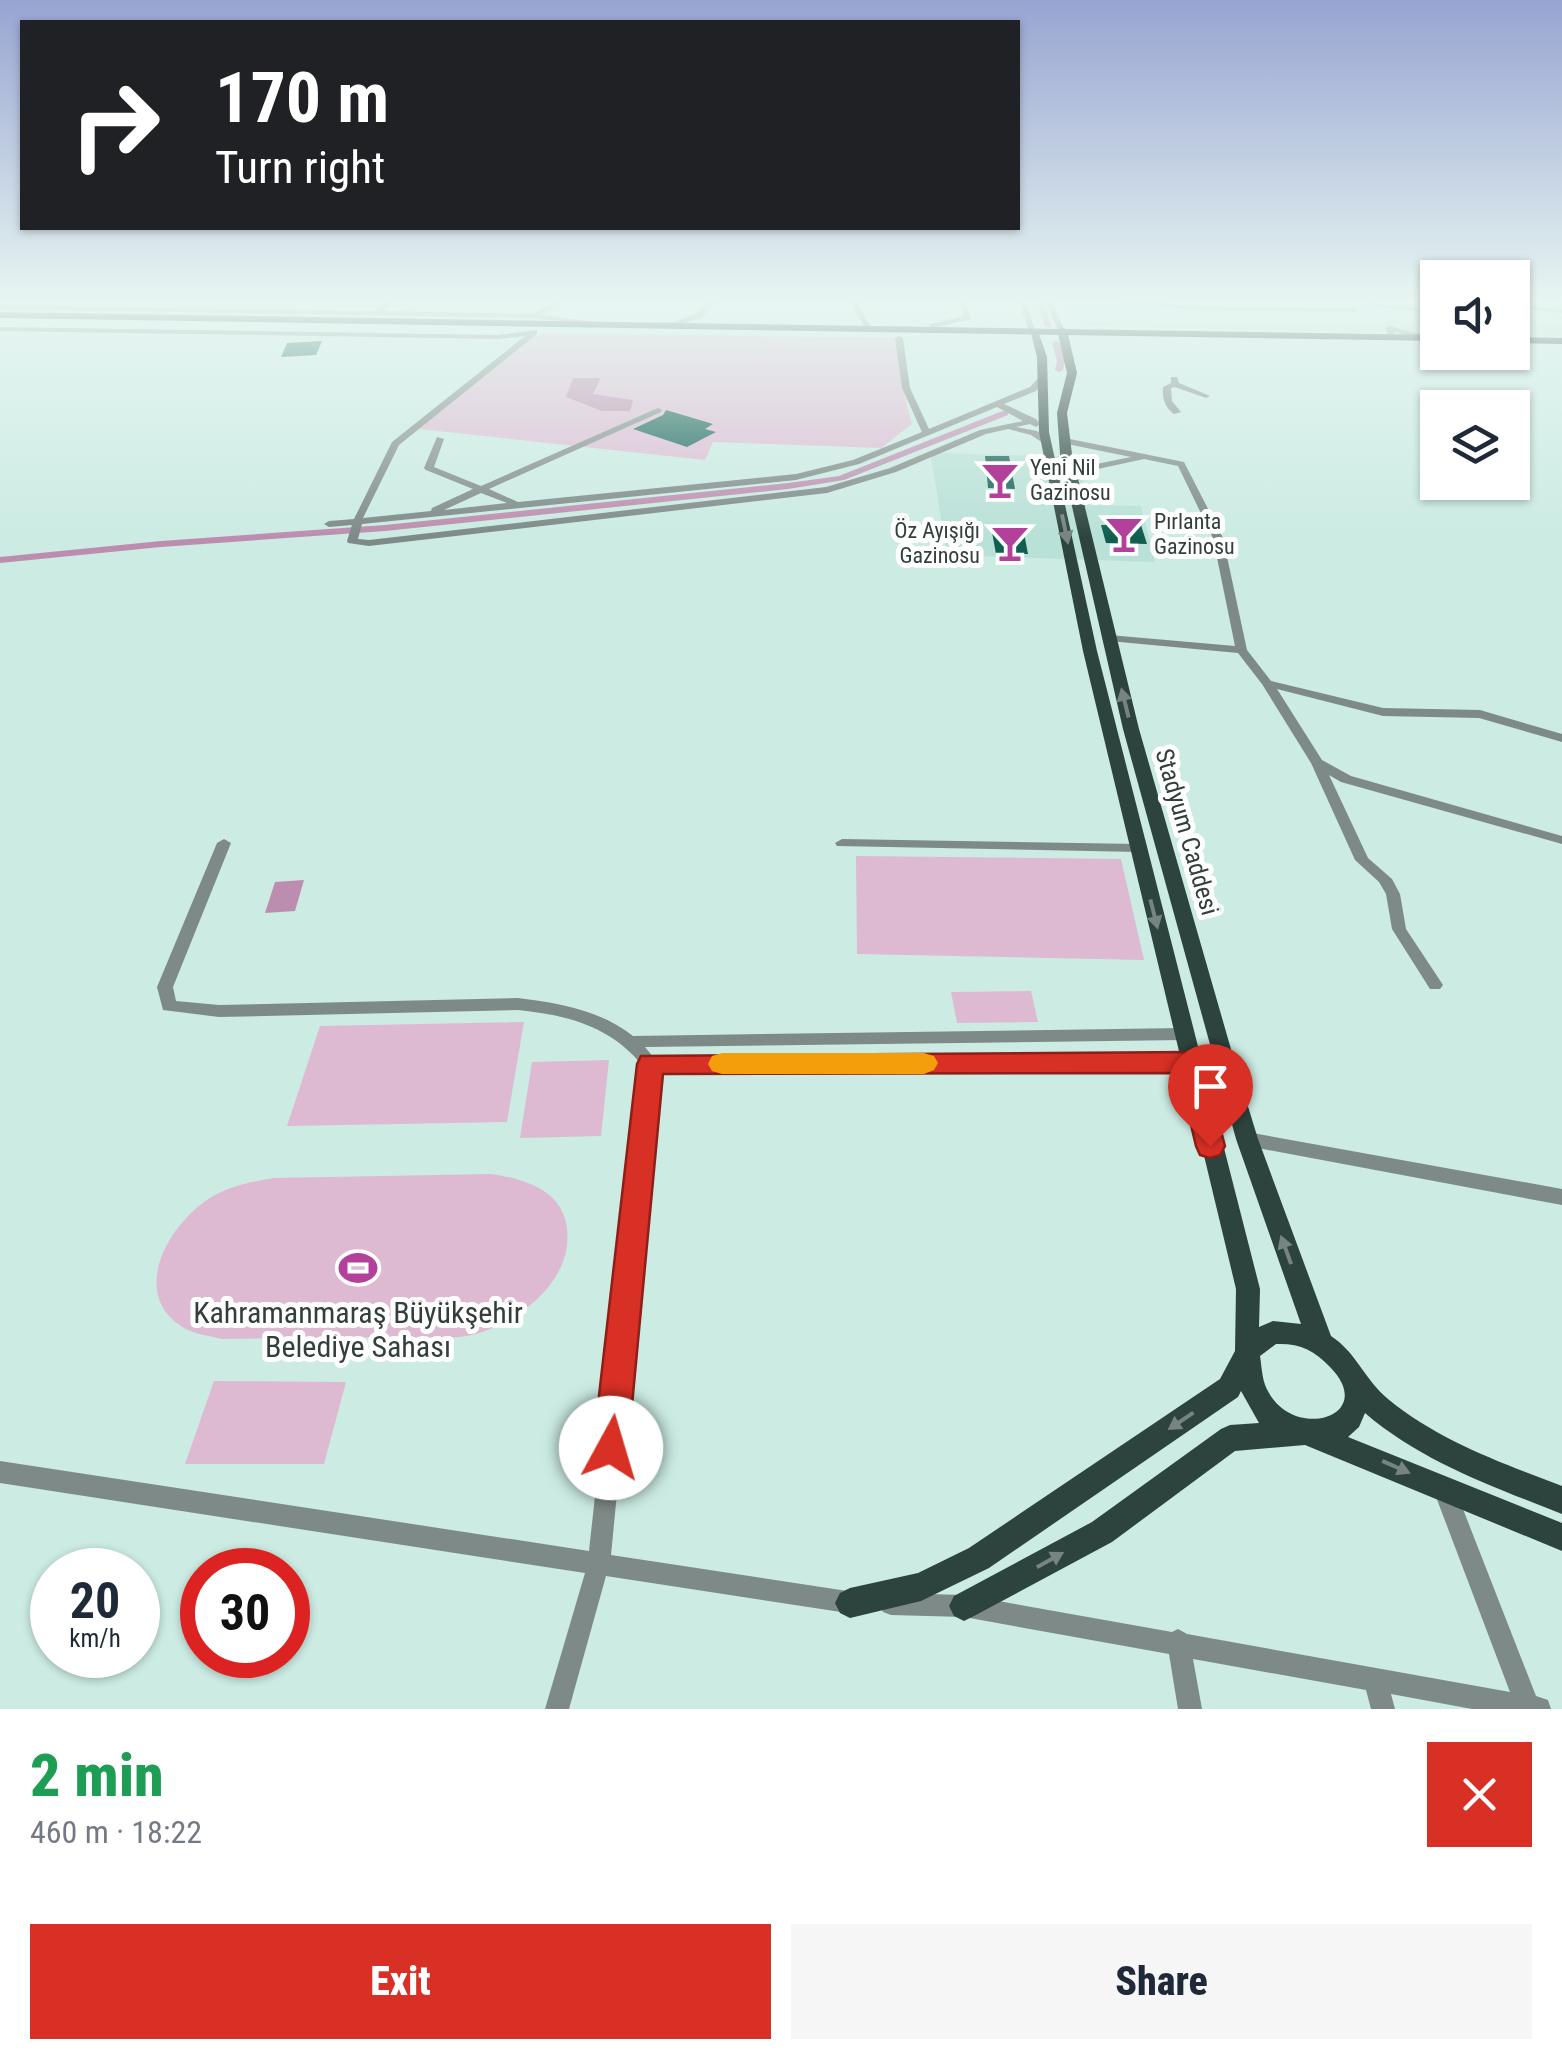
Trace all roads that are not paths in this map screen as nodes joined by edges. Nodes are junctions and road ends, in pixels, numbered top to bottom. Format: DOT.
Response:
graph roads {
  1 [pos="476,379"];
  2 [pos="905,379"];
  3 [pos="1041,379"];
  4 [pos="1044,379"];
  5 [pos="1069,379"];
  6 [pos="1206,396"];
  7 [pos="997,404"];
  8 [pos="658,410"];
  9 [pos="1177,412"];
  10 [pos="1001,429"];
  11 [pos="927,433"];
  12 [pos="1047,434"];
  13 [pos="440,439"];
  14 [pos="1151,455"];
  15 [pos="1070,472"];
  16 [pos="771,480"];
  17 [pos="480,489"];
  18 [pos="780,498"];
  19 [pos="519,506"];
  20 [pos="423,515"];
  21 [pos="329,524"];
  22 [pos="357,524"];
  23 [pos="1109,638"];
  24 [pos="1241,650"];
  25 [pos="1267,683"];
  26 [pos="1562,738"];
  27 [pos="1317,762"];
  28 [pos="1562,840"];
  29 [pos="224,843"];
  30 [pos="842,843"];
  31 [pos="1139,851"];
  32 [pos="1170,862"];
  33 [pos="1435,985"];
  34 [pos="1215,1023"];
  35 [pos="1181,1026"];
  36 [pos="635,1042"];
  37 [pos="650,1064"];
  38 [pos="1191,1069"];
  39 [pos="1229,1077"];
  40 [pos="1247,1139"];
  41 [pos="1562,1197"];
  42 [pos="1320,1341"];
  43 [pos="1248,1354"];
  44 [pos="1356,1386"];
  45 [pos="1305,1432"];
  46 [pos="0,1472"];
  47 [pos="1444,1488"];
  48 [pos="1562,1500"];
  49 [pos="1562,1537"];
  50 [pos="599,1563"];
  51 [pos="850,1603"];
  52 [pos="964,1606"];
  53 [pos="1178,1642"];
  54 [pos="1375,1681"];
  55 [pos="1533,1707"];
  56 [pos="557,1709"];
  57 [pos="1190,1709"];
  58 [pos="1383,1709"];
  1 -- 22 [label="street"];
  2 -- 11 [label="street"];
  3 -- 7 [label="street"];
  4 -- 12 [label="main road, Stadyum Caddesi"];
  5 -- 12 [label="main road, Stadyum Caddesi"];
  6 -- 9 [label="street"];
  7 -- 11 [label="street"];
  7 -- 12 [label="street"];
  8 -- 17 [label="street"];
  10 -- 12 [label="street"];
  10 -- 12 [label="street"];
  10 -- 18 [label="street"];
  11 -- 16 [label="street"];
  12 -- 14 [label="street"];
  12 -- 15 [label="main road, Stadyum Caddesi"];
  12 -- 31 [label="main road, Stadyum Caddesi, one-way"];
  13 -- 17 [label="street"];
  14 -- 15 [label="street"];
  14 -- 24 [label="street"];
  15 -- 23 [label="main road, Stadyum Caddesi"];
  16 -- 18 [label="street"];
  16 -- 19 [label="street"];
  17 -- 19 [label="street"];
  17 -- 20 [label="street"];
  18 -- 22 [label="street"];
  19 -- 20 [label="street"];
  20 -- 22 [label="street"];
  21 -- 22 [label="street"];
  23 -- 24 [label="street"];
  32 -- 23 [label="main road, Stadyum Caddesi, one-way"];
  24 -- 25 [label="street"];
  25 -- 26 [label="street"];
  25 -- 27 [label="street"];
  27 -- 28 [label="street"];
  27 -- 33 [label="street"];
  29 -- 36 [label="street"];
  30 -- 31 [label="street"];
  31 -- 32 [label="main road"];
  31 -- 35 [label="main road, Stadyum Caddesi, one-way"];
  32 -- 34 [label="main road, Stadyum Caddesi"];
  34 -- 35 [label="main road"];
  34 -- 39 [label="main road, Stadyum Caddesi"];
  35 -- 36 [label="street"];
  35 -- 38 [label="main road, Stadyum Caddesi"];
  36 -- 37 [label="street"];
  37 -- 38 [label="street"];
  37 -- 50 [label="street"];
  38 -- 39 [label="main road"];
  38 -- 43 [label="main road, Stadyum Caddesi"];
  39 -- 40 [label="main road, Stadyum Caddesi"];
  40 -- 41 [label="street"];
  42 -- 40 [label="main road, Stadyum Caddesi, one-way"];
  42 -- 43 [label="main road"];
  42 -- 44 [label="main road"];
  43 -- 45 [label="main road"];
  43 -- 51 [label="main road, one-way"];
  44 -- 45 [label="main road"];
  44 -- 48 [label="main road"];
  45 -- 47 [label="main road, one-way"];
  52 -- 45 [label="main road, one-way"];
  46 -- 50 [label="street"];
  47 -- 49 [label="main road"];
  47 -- 55 [label="street"];
  50 -- 51 [label="street"];
  50 -- 56 [label="street"];
  51 -- 52 [label="street"];
  52 -- 53 [label="street"];
  53 -- 54 [label="street"];
  53 -- 57 [label="street"];
  54 -- 55 [label="street"];
  54 -- 58 [label="street"];
}
